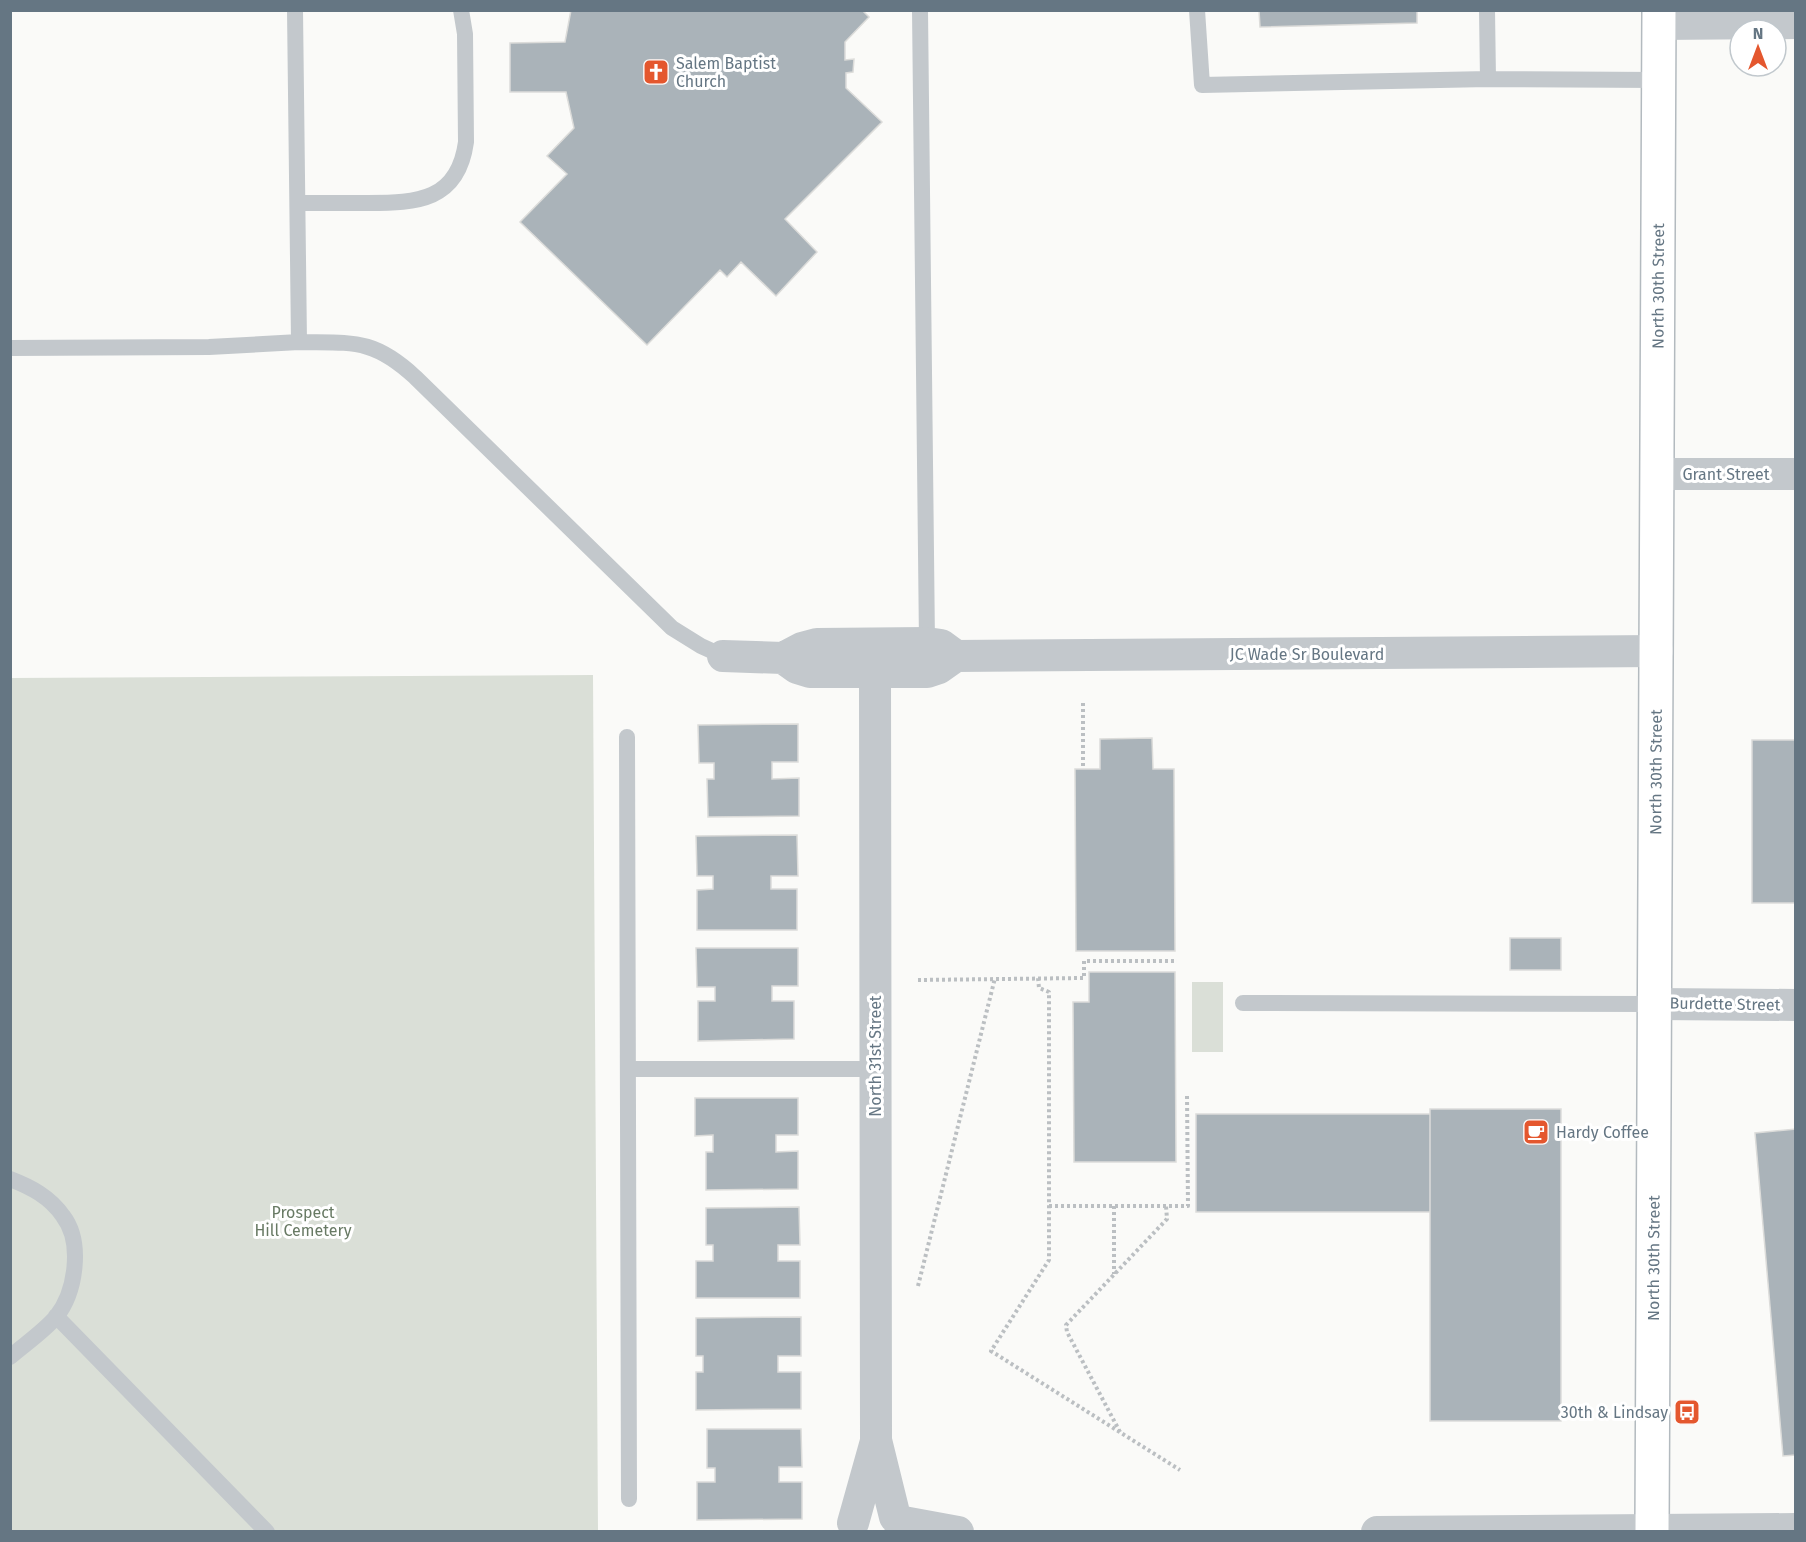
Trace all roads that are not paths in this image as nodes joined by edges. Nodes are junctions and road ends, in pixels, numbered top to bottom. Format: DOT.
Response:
graph roads {
  1 [pos="295,10"];
  2 [pos="461,10"];
  3 [pos="920,10"];
  4 [pos="1197,10"];
  5 [pos="1487,10"];
  6 [pos="1659,17"];
  7 [pos="1796,23"];
  8 [pos="1488,79"];
  9 [pos="1658,80"];
  10 [pos="298,203"];
  11 [pos="299,342"];
  12 [pos="10,348"];
  13 [pos="1657,474"];
  14 [pos="1796,474"];
  15 [pos="927,643"];
  16 [pos="1657,651"];
  17 [pos="723,656"];
  18 [pos="956,656"];
  19 [pos="783,658"];
  20 [pos="874,672"];
  21 [pos="627,737"];
  22 [pos="1242,1003"];
  23 [pos="1655,1004"];
  24 [pos="1796,1005"];
  25 [pos="628,1069"];
  26 [pos="875,1069"];
  27 [pos="10,1179"];
  28 [pos="56,1316"];
  29 [pos="10,1357"];
  30 [pos="876,1440"];
  31 [pos="629,1500"];
  32 [pos="899,1523"];
  33 [pos="851,1528"];
  34 [pos="1796,1529"];
  35 [pos="1652,1530"];
  36 [pos="267,1532"];
  37 [pos="958,1532"];
  38 [pos="1377,1532"];
  1 -- 10 [label="lane"];
  2 -- 10 [label="lane"];
  3 -- 15 [label="lane"];
  4 -- 8 [label="lane"];
  5 -- 8 [label="lane"];
  6 -- 7 [label="street"];
  6 -- 9 [label="main road, North 30th Street"];
  8 -- 9 [label="lane"];
  9 -- 13 [label="main road, North 30th Street"];
  10 -- 11 [label="lane"];
  11 -- 12 [label="lane"];
  11 -- 17 [label="lane"];
  13 -- 14 [label="street, Grant Street"];
  13 -- 16 [label="main road, North 30th Street"];
  15 -- 18 [label="street, JC Wade Sr Boulevard"];
  15 -- 19 [label="street, JC Wade Sr Boulevard"];
  16 -- 18 [label="street, JC Wade Sr Boulevard"];
  16 -- 23 [label="main road, North 30th Street"];
  17 -- 19 [label="street, JC Wade Sr Boulevard"];
  18 -- 20 [label="street, JC Wade Sr Boulevard"];
  19 -- 20 [label="street, JC Wade Sr Boulevard"];
  20 -- 26 [label="street, North 31st Street"];
  21 -- 25 [label="lane"];
  22 -- 23 [label="lane"];
  23 -- 24 [label="street, Burdette Street"];
  23 -- 35 [label="main road, North 30th Street"];
  25 -- 26 [label="lane"];
  25 -- 31 [label="lane"];
  26 -- 30 [label="street, North 31st Street"];
  27 -- 28 [label="lane"];
  28 -- 29 [label="lane"];
  28 -- 36 [label="lane"];
  30 -- 32 [label="street, North 31st Street"];
  30 -- 33 [label="street, North 31st Street"];
  32 -- 33 [label="street"];
  32 -- 37 [label="street"];
  34 -- 35 [label="street"];
  35 -- 38 [label="street"];
}
